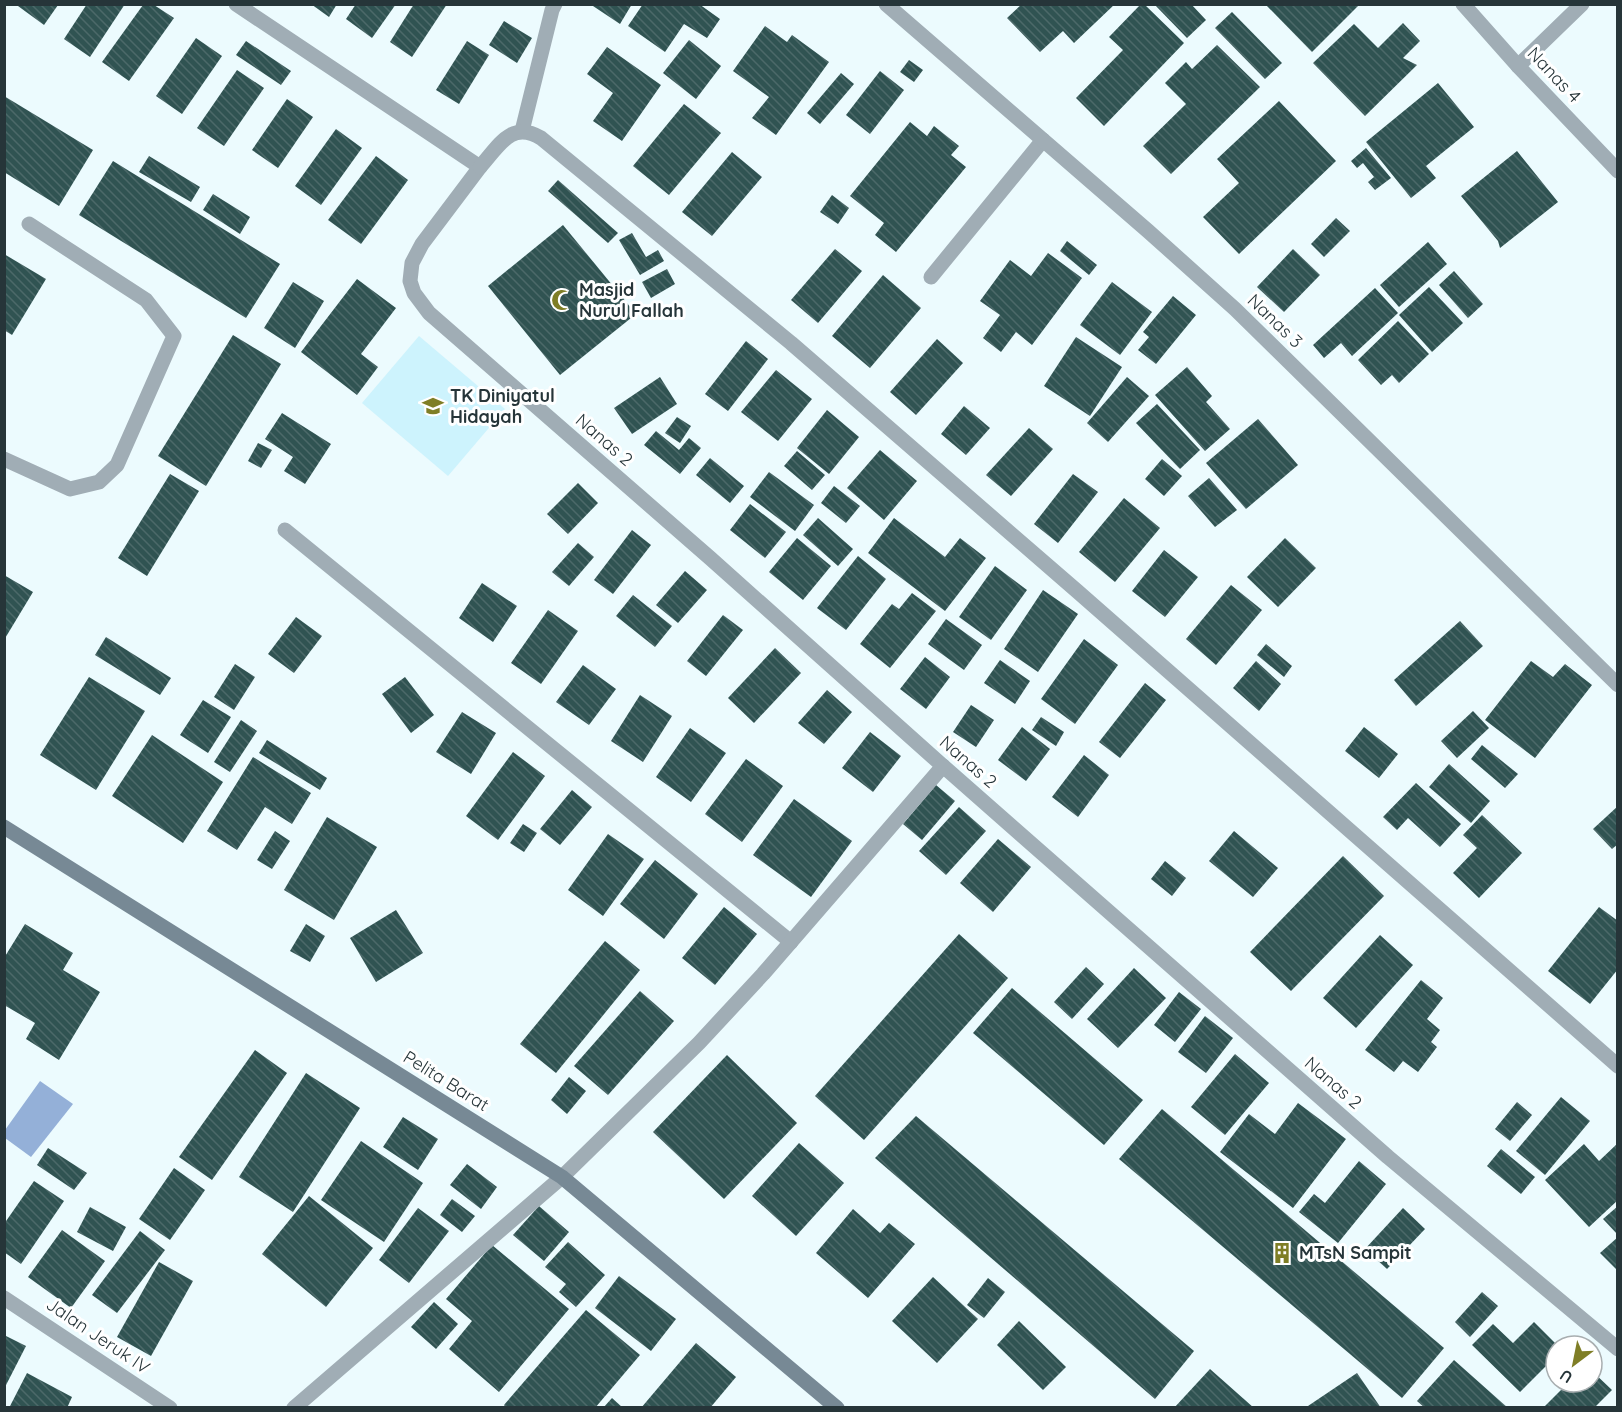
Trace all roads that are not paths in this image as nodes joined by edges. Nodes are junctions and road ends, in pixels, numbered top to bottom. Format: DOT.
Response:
graph roads {
  1 [pos="236,4"];
  2 [pos="555,4"];
  3 [pos="886,4"];
  4 [pos="1463,4"];
  5 [pos="1582,4"];
  6 [pos="1518,66"];
  7 [pos="522,131"];
  8 [pos="1043,140"];
  9 [pos="480,167"];
  10 [pos="1617,171"];
  11 [pos="29,224"];
  12 [pos="931,277"];
  13 [pos="4,459"];
  14 [pos="285,530"];
  15 [pos="1617,685"];
  16 [pos="943,766"];
  17 [pos="4,827"];
  18 [pos="791,942"];
  19 [pos="1617,1066"];
  20 [pos="562,1177"];
  21 [pos="4,1298"];
  22 [pos="1617,1349"];
  23 [pos="170,1407"];
  24 [pos="294,1407"];
  25 [pos="837,1407"];
  1 -- 9 [label="street"];
  2 -- 7 [label="street"];
  3 -- 8 [label="street, Nanas 3"];
  4 -- 6 [label="street, Nanas 4"];
  5 -- 6 [label="street"];
  6 -- 10 [label="street, Nanas 4"];
  7 -- 9 [label="street, Nanas 2"];
  7 -- 19 [label="street"];
  8 -- 12 [label="street"];
  8 -- 15 [label="street, Nanas 3"];
  9 -- 16 [label="street, Nanas 2"];
  11 -- 13 [label="street"];
  14 -- 18 [label="street"];
  16 -- 18 [label="street"];
  16 -- 22 [label="street, Nanas 2"];
  17 -- 20 [label="street, Pelita Barat"];
  18 -- 20 [label="street"];
  20 -- 24 [label="street"];
  20 -- 25 [label="street, Pelita Barat"];
  21 -- 23 [label="street, Jalan Jeruk IV"];
}
